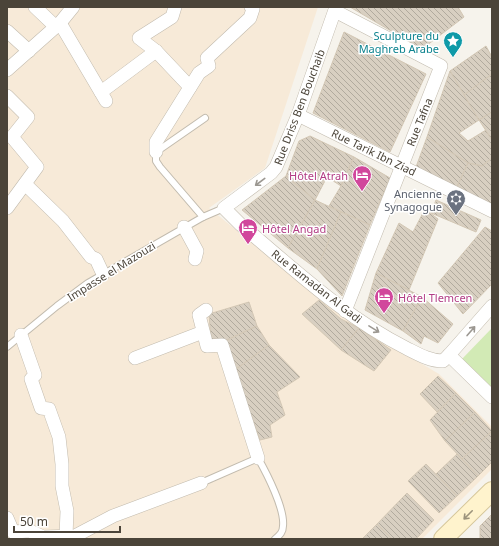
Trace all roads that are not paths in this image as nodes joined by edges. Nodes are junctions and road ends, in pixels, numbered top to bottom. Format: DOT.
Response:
graph roads {
  1 [pos="35,7"];
  2 [pos="74,7"];
  3 [pos="175,7"];
  4 [pos="251,7"];
  5 [pos="336,9"];
  6 [pos="58,25"];
  7 [pos="7,31"];
  8 [pos="29,51"];
  9 [pos="156,52"];
  10 [pos="7,70"];
  11 [pos="190,87"];
  12 [pos="7,96"];
  13 [pos="298,115"];
  14 [pos="206,118"];
  15 [pos="156,152"];
  16 [pos="401,166"];
  17 [pos="25,184"];
  18 [pos="7,208"];
  19 [pos="224,208"];
  20 [pos="492,211"];
  21 [pos="202,217"];
  22 [pos="184,227"];
  23 [pos="195,259"];
  24 [pos="103,274"];
  25 [pos="492,306"];
  26 [pos="206,310"];
  27 [pos="345,311"];
  28 [pos="203,332"];
  29 [pos="21,335"];
  30 [pos="7,347"];
  31 [pos="449,355"];
  32 [pos="134,358"];
  33 [pos="492,397"];
  34 [pos="258,458"];
  35 [pos="202,483"];
  36 [pos="492,491"];
  37 [pos="7,518"];
  38 [pos="450,536"];
  39 [pos="72,537"];
  40 [pos="275,539"];
  1 -- 6 [label="street"];
  2 -- 6 [label="street"];
  3 -- 9 [label="street"];
  4 -- 11 [label="street"];
  5 -- 13 [label="street, Rue Driss Ben Bouchaib"];
  5 -- 16 [label="street, Rue Tafna"];
  6 -- 8 [label="street"];
  6 -- 9 [label="street"];
  7 -- 8 [label="street"];
  8 -- 10 [label="street"];
  9 -- 11 [label="street"];
  11 -- 15 [label="street"];
  12 -- 17 [label="street"];
  13 -- 16 [label="street, Rue Tarik Ibn Ziad"];
  13 -- 19 [label="street, Rue Driss Ben Bouchaib, one-way"];
  14 -- 15 [label="lane"];
  15 -- 21 [label="lane"];
  16 -- 20 [label="street, Rue Tarik Ibn Ziad"];
  16 -- 27 [label="street, Rue Tafna"];
  17 -- 18 [label="street"];
  17 -- 24 [label="street"];
  19 -- 21 [label="lane, Impasse el Mazouzi"];
  19 -- 27 [label="street, Rue Ramadan Al Gadi"];
  21 -- 22 [label="lane, Impasse el Mazouzi"];
  22 -- 23 [label="street"];
  22 -- 24 [label="lane, Impasse el Mazouzi"];
  24 -- 29 [label="lane, Impasse el Mazouzi"];
  31 -- 25 [label="street, one-way"];
  26 -- 28 [label="street"];
  27 -- 31 [label="street, Rue Ramadan Al Gadi, one-way"];
  28 -- 32 [label="street"];
  28 -- 34 [label="street"];
  29 -- 30 [label="lane, Impasse el Mazouzi"];
  29 -- 39 [label="street"];
  31 -- 33 [label="street"];
  34 -- 35 [label="lane"];
  34 -- 40 [label="lane"];
  35 -- 39 [label="street"];
  36 -- 38 [label="main road, one-way"];
  37 -- 39 [label="street"];
}
